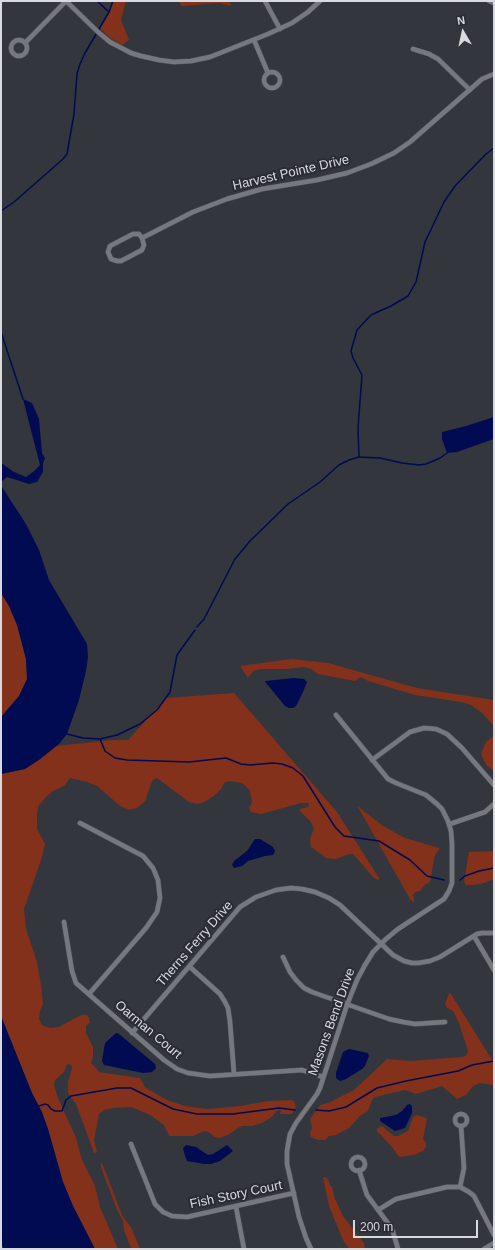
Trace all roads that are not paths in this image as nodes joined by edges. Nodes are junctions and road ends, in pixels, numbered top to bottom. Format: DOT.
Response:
graph roads {
  1 [pos="66,1"];
  2 [pos="265,1"];
  3 [pos="320,1"];
  4 [pos="489,1"];
  5 [pos="494,2"];
  6 [pos="280,29"];
  7 [pos="254,40"];
  8 [pos="25,43"];
  9 [pos="413,49"];
  10 [pos="268,73"];
  11 [pos="494,74"];
  12 [pos="470,90"];
  13 [pos="142,238"];
  14 [pos="336,716"];
  15 [pos="372,760"];
  16 [pos="494,785"];
  17 [pos="494,804"];
  18 [pos="80,823"];
  19 [pos="450,824"];
  20 [pos="64,922"];
  21 [pos="494,933"];
  22 [pos="474,936"];
  23 [pos="380,944"];
  24 [pos="283,957"];
  25 [pos="190,967"];
  26 [pos="494,970"];
  27 [pos="89,994"];
  28 [pos="347,1005"];
  29 [pos="444,1022"];
  30 [pos="132,1033"];
  31 [pos="234,1074"];
  32 [pos="323,1077"];
  33 [pos="461,1126"];
  34 [pos="132,1144"];
  35 [pos="360,1170"];
  36 [pos="460,1187"];
  37 [pos="294,1193"];
  38 [pos="236,1207"];
  39 [pos="378,1210"];
  40 [pos="494,1235"];
  41 [pos="494,1243"];
  42 [pos="244,1249"];
  43 [pos="311,1249"];
  44 [pos="398,1249"];
  45 [pos="484,1249"];
  1 -- 7 [label="street"];
  1 -- 8 [label="street"];
  2 -- 6 [label="street"];
  3 -- 6 [label="street"];
  4 -- 5 [label="street"];
  6 -- 7 [label="street"];
  7 -- 10 [label="street"];
  9 -- 12 [label="street"];
  11 -- 12 [label="street, Harvest Pointe Drive"];
  12 -- 13 [label="street, Harvest Pointe Drive"];
  13 -- 13 [label="street, Harvest Pointe Drive"];
  14 -- 15 [label="street, Masons Bend Drive"];
  15 -- 16 [label="street"];
  15 -- 19 [label="street, Masons Bend Drive"];
  17 -- 19 [label="street"];
  18 -- 27 [label="street"];
  19 -- 23 [label="street, Masons Bend Drive"];
  20 -- 27 [label="street, Oarman Court"];
  21 -- 22 [label="street, Therns Ferry Drive"];
  22 -- 23 [label="street, Therns Ferry Drive"];
  22 -- 26 [label="street"];
  23 -- 25 [label="street, Therns Ferry Drive"];
  23 -- 28 [label="street, Masons Bend Drive"];
  24 -- 28 [label="street"];
  25 -- 30 [label="street, Therns Ferry Drive"];
  25 -- 31 [label="street"];
  27 -- 30 [label="street, Oarman Court"];
  28 -- 29 [label="street"];
  28 -- 32 [label="street, Masons Bend Drive"];
  30 -- 31 [label="street, Oarman Court"];
  31 -- 32 [label="street, Oarman Court"];
  32 -- 37 [label="street, Masons Bend Drive"];
  33 -- 36 [label="street"];
  34 -- 38 [label="street, Fish Story Court"];
  35 -- 39 [label="street"];
  36 -- 39 [label="street"];
  36 -- 40 [label="street"];
  37 -- 38 [label="street, Fish Story Court"];
  37 -- 43 [label="street, Masons Bend Drive"];
  38 -- 42 [label="street"];
  39 -- 44 [label="street"];
  41 -- 45 [label="street"];
}
